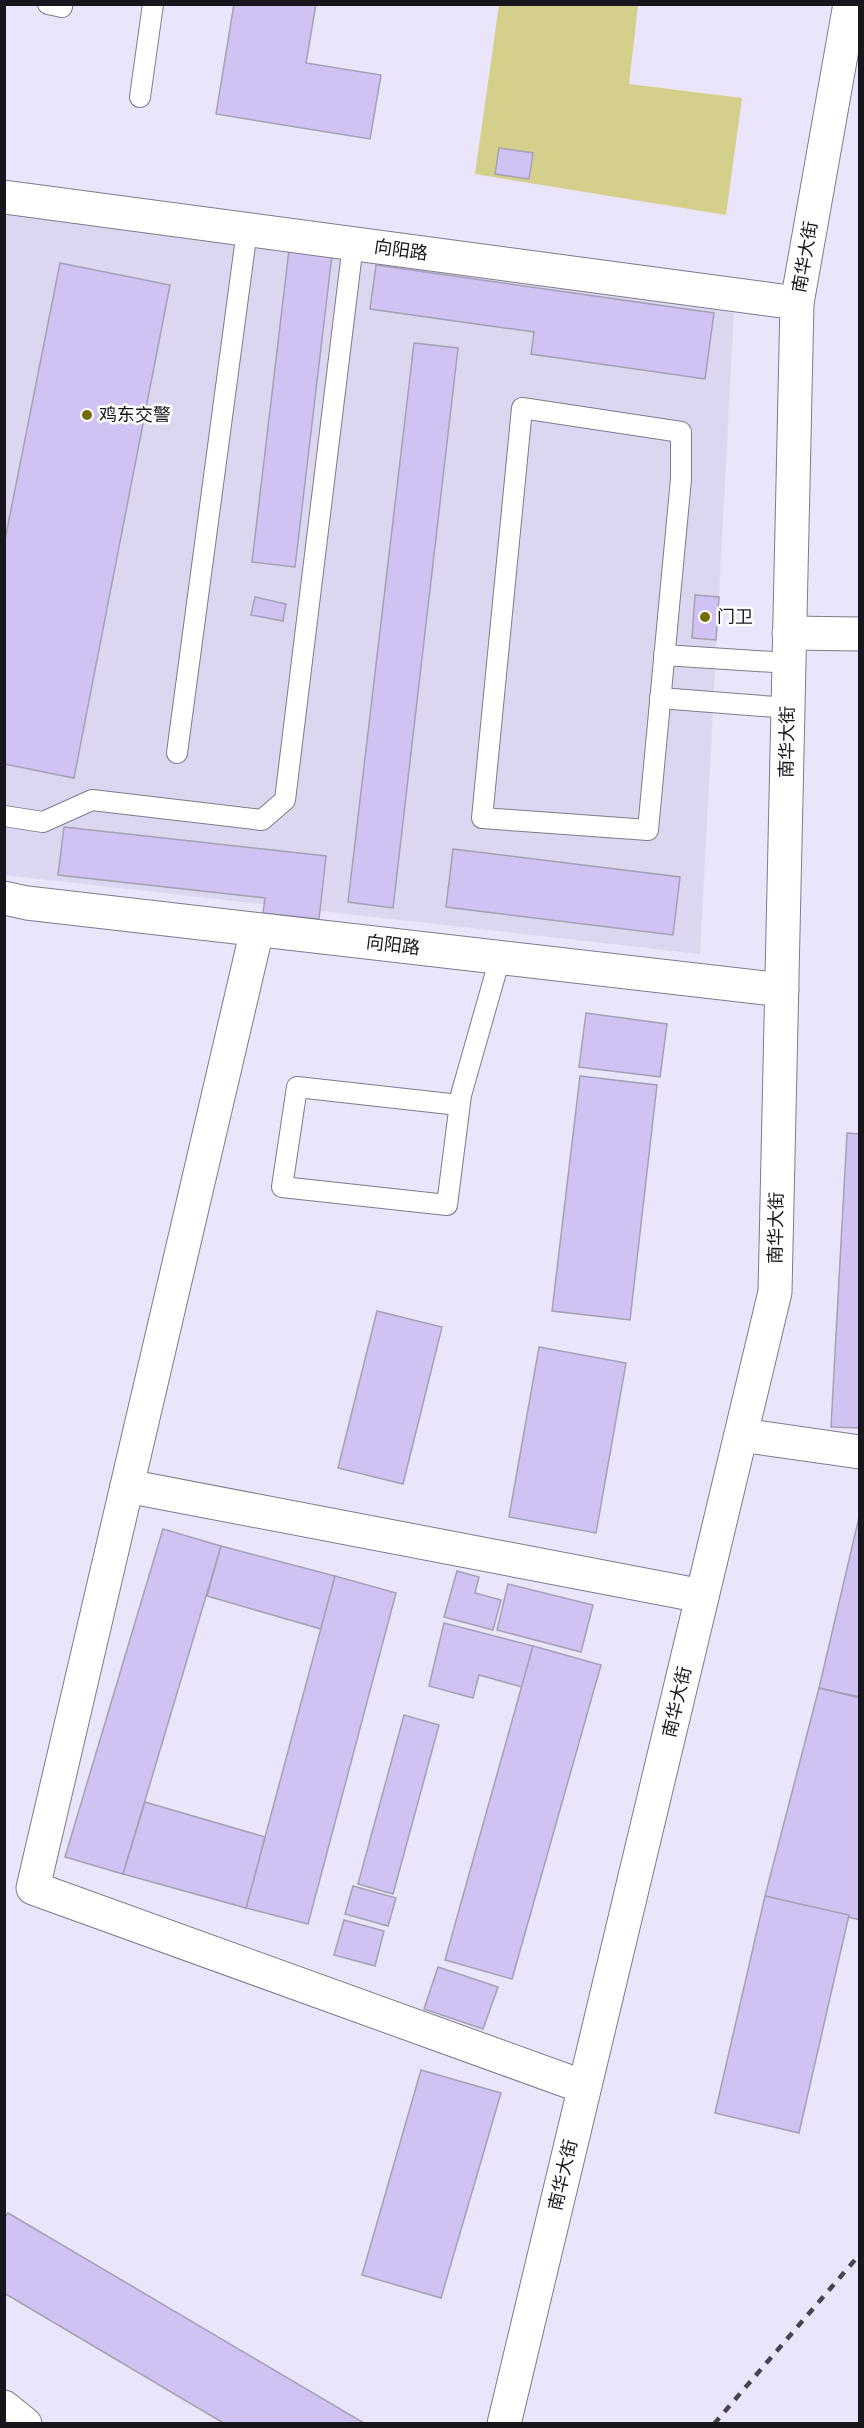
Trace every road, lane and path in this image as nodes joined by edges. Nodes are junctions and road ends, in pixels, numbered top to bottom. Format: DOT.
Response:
graph roads {
  1 [pos="48,4"];
  2 [pos="63,4"];
  3 [pos="153,4"];
  4 [pos="850,4"];
  5 [pos="140,97"];
  6 [pos="4,197"];
  7 [pos="247,230"];
  8 [pos="353,244"];
  9 [pos="796,303"];
  10 [pos="860,634"];
  11 [pos="789,648"];
  12 [pos="664,655"];
  13 [pos="660,698"];
  14 [pos="788,708"];
  15 [pos="177,753"];
  16 [pos="4,816"];
  17 [pos="4,897"];
  18 [pos="257,930"];
  19 [pos="500,958"];
  20 [pos="782,990"];
  21 [pos="459,1105"];
  22 [pos="741,1435"];
  23 [pos="860,1452"];
  24 [pos="127,1485"];
  25 [pos="702,1596"];
  26 [pos="584,2087"];
  27 [pos="4,2407"];
  28 [pos="25,2424"];
  29 [pos="504,2424"];
  1 -- 2 [label="lane"];
  3 -- 5 [label="lane"];
  4 -- 9 [label="street, 南华大街"];
  6 -- 7 [label="street, 向阳路"];
  7 -- 8 [label="street, 向阳路"];
  7 -- 15 [label="lane"];
  8 -- 9 [label="street, 向阳路"];
  8 -- 16 [label="lane"];
  9 -- 11 [label="street, 南华大街"];
  10 -- 11 [label="street"];
  11 -- 12 [label="lane"];
  11 -- 14 [label="street, 南华大街"];
  12 -- 13 [label="lane"];
  12 -- 13 [label="lane"];
  13 -- 14 [label="lane"];
  14 -- 20 [label="street, 南华大街"];
  17 -- 18 [label="street, 向阳路"];
  18 -- 19 [label="street, 向阳路"];
  18 -- 24 [label="street"];
  19 -- 20 [label="street, 向阳路"];
  19 -- 21 [label="lane"];
  20 -- 22 [label="street, 南华大街"];
  21 -- 21 [label="lane"];
  22 -- 23 [label="street"];
  22 -- 25 [label="street, 南华大街"];
  24 -- 25 [label="street"];
  24 -- 26 [label="street"];
  25 -- 26 [label="street, 南华大街"];
  26 -- 29 [label="street, 南华大街"];
  27 -- 28 [label="street"];
}
